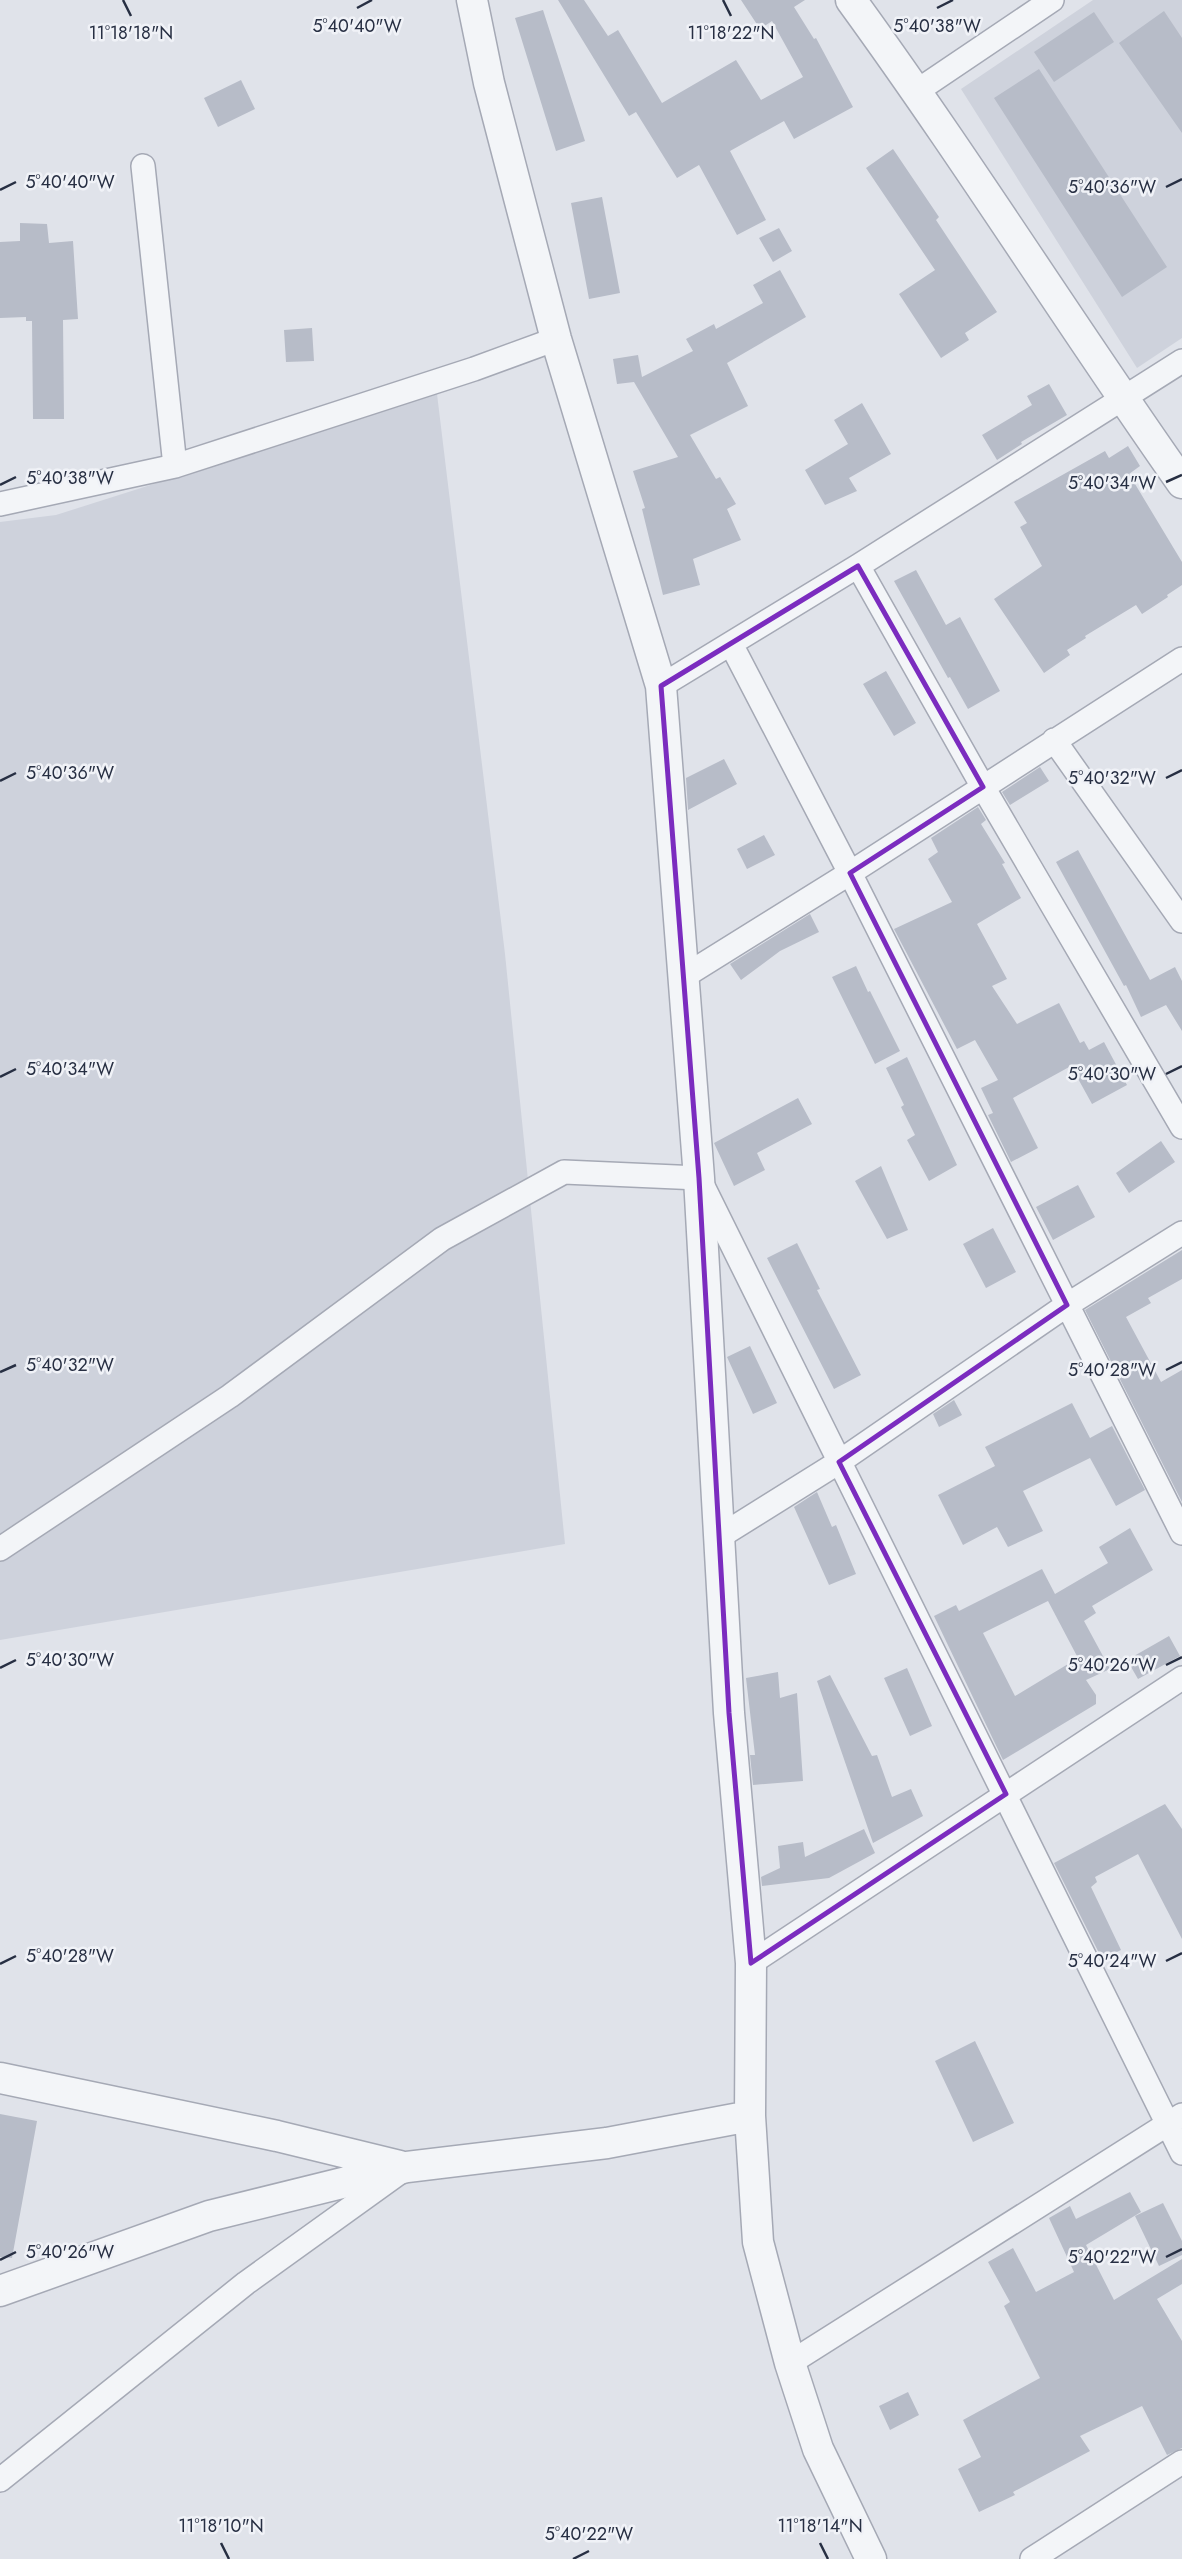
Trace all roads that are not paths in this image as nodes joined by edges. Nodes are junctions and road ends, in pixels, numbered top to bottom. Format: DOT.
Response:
graph roads {
  1 [pos="472,0"];
  2 [pos="851,0"];
  3 [pos="1052,0"];
  4 [pos="917,91"];
  5 [pos="143,166"];
  6 [pos="556,338"];
  7 [pos="1182,361"];
  8 [pos="1123,399"];
  9 [pos="175,466"];
  10 [pos="1182,483"];
  11 [pos="0,504"];
  12 [pos="858,566"];
  13 [pos="731,644"];
  14 [pos="1182,659"];
  15 [pos="661,686"];
  16 [pos="1054,740"];
  17 [pos="983,787"];
  18 [pos="850,873"];
  19 [pos="1182,921"];
  20 [pos="683,977"];
  21 [pos="1182,1127"];
  22 [pos="699,1178"];
  23 [pos="1182,1233"];
  24 [pos="1067,1305"];
  25 [pos="839,1462"];
  26 [pos="1182,1533"];
  27 [pos="719,1537"];
  28 [pos="0,1549"];
  29 [pos="1182,1678"];
  30 [pos="1006,1794"];
  31 [pos="751,1963"];
  32 [pos="0,2078"];
  33 [pos="750,2116"];
  34 [pos="1175,2119"];
  35 [pos="1182,2153"];
  36 [pos="407,2167"];
  37 [pos="0,2291"];
  38 [pos="790,2362"];
  39 [pos="1182,2462"];
  40 [pos="0,2480"];
  41 [pos="870,2559"];
  42 [pos="1032,2559"];
  1 -- 6 [label="street"];
  2 -- 4 [label="street"];
  3 -- 4 [label="street"];
  4 -- 8 [label="street"];
  5 -- 9 [label="street"];
  6 -- 9 [label="street"];
  6 -- 15 [label="street"];
  7 -- 8 [label="street"];
  8 -- 10 [label="street"];
  8 -- 12 [label="street"];
  9 -- 11 [label="street"];
  12 -- 13 [label="street"];
  12 -- 17 [label="street"];
  13 -- 15 [label="street"];
  13 -- 18 [label="street"];
  14 -- 16 [label="street"];
  15 -- 20 [label="street"];
  16 -- 17 [label="street"];
  16 -- 19 [label="street"];
  17 -- 18 [label="street"];
  17 -- 21 [label="street"];
  18 -- 20 [label="street"];
  18 -- 24 [label="street"];
  20 -- 22 [label="street"];
  22 -- 25 [label="street"];
  22 -- 27 [label="street"];
  22 -- 28 [label="street"];
  23 -- 24 [label="street"];
  24 -- 25 [label="street"];
  24 -- 26 [label="street"];
  25 -- 27 [label="street"];
  25 -- 30 [label="street"];
  27 -- 31 [label="street"];
  29 -- 30 [label="street"];
  30 -- 31 [label="street"];
  30 -- 34 [label="street"];
  31 -- 33 [label="street"];
  32 -- 36 [label="street"];
  33 -- 36 [label="street"];
  33 -- 38 [label="street"];
  34 -- 35 [label="street"];
  34 -- 38 [label="street"];
  36 -- 37 [label="street"];
  36 -- 40 [label="street"];
  38 -- 41 [label="street"];
  39 -- 42 [label="street"];
}
